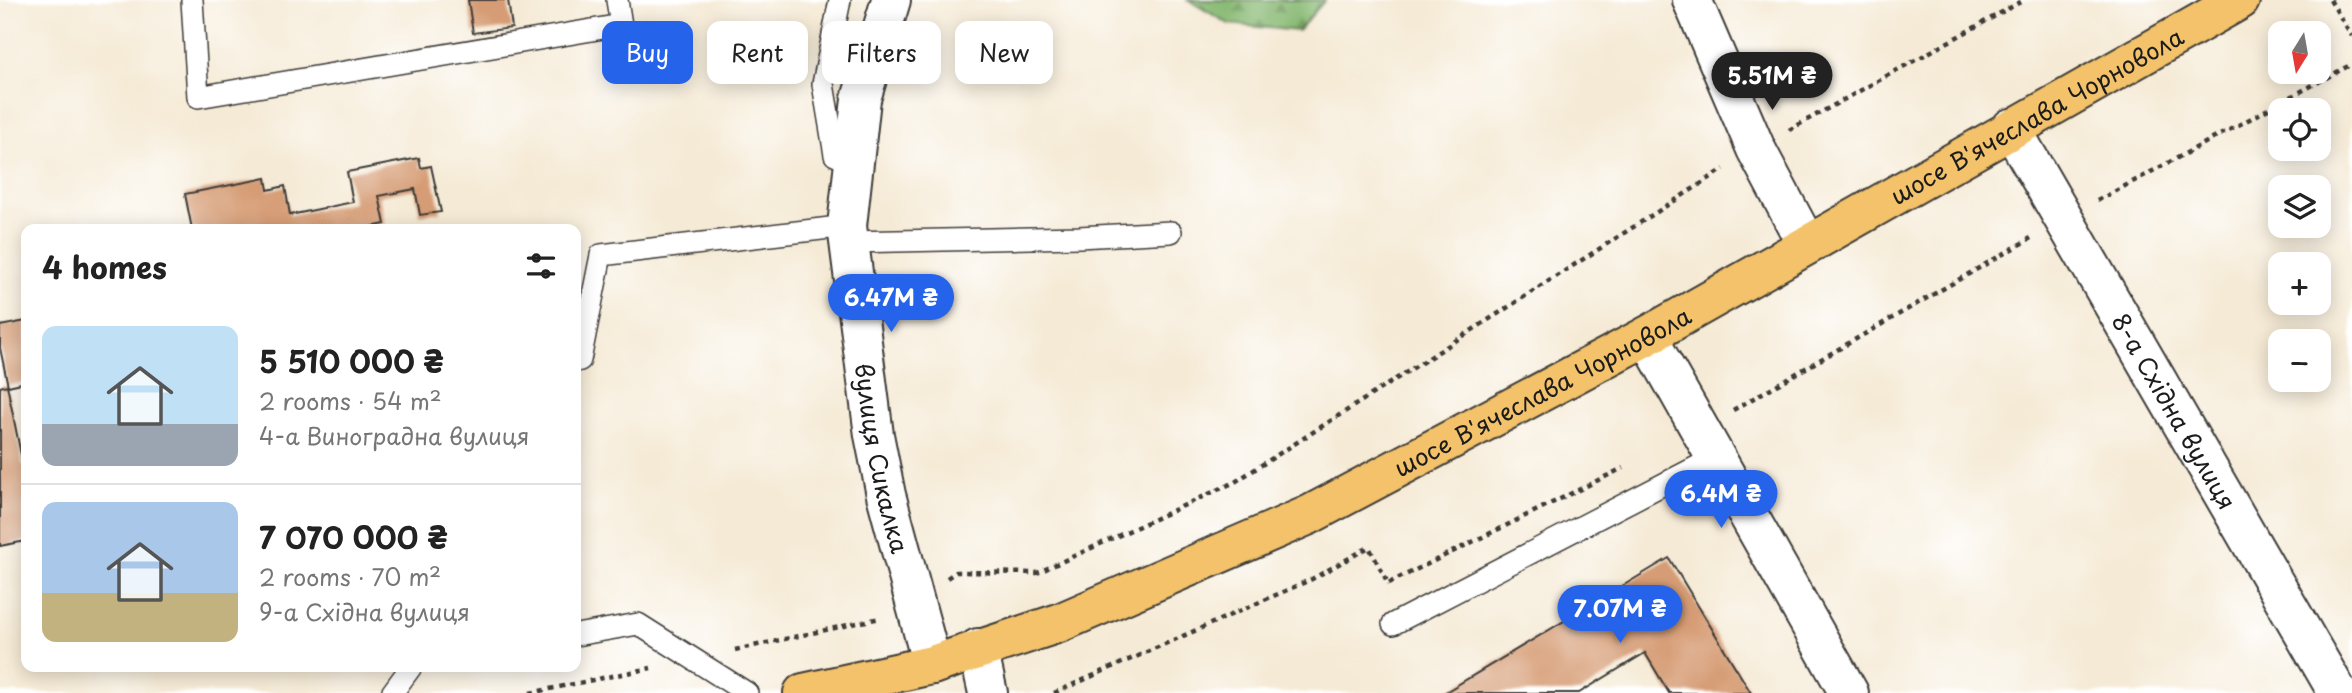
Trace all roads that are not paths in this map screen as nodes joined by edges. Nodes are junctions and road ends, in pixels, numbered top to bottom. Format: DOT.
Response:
graph roads {
  1 [pos="192,0"];
  2 [pos="617,0"];
  3 [pos="840,0"];
  4 [pos="891,0"];
  5 [pos="1692,0"];
  6 [pos="2240,0"];
  7 [pos="2011,128"];
  8 [pos="855,164"];
  9 [pos="1171,232"];
  10 [pos="848,234"];
  11 [pos="1807,245"];
  12 [pos="1647,336"];
  13 [pos="581,355"];
  14 [pos="1706,444"];
  15 [pos="1393,624"];
  16 [pos="581,634"];
  17 [pos="978,648"];
  18 [pos="932,664"];
  19 [pos="407,672"];
  20 [pos="392,693"];
  21 [pos="747,693"];
  22 [pos="803,693"];
  23 [pos="988,693"];
  24 [pos="1849,693"];
  25 [pos="2338,693"];
  1 -- 2 [label="lane"];
  3 -- 8 [label="lane"];
  4 -- 8 [label="street, вулиця Сикалка"];
  5 -- 11 [label="street"];
  6 -- 7 [label="main road, шосе В'ячеслава Чорновола"];
  7 -- 11 [label="main road, шосе В'ячеслава Чорновола"];
  7 -- 25 [label="street, 8-а Східна вулиця"];
  8 -- 10 [label="street, вулиця Сикалка"];
  9 -- 10 [label="lane"];
  10 -- 13 [label="lane"];
  10 -- 18 [label="street, вулиця Сикалка"];
  11 -- 12 [label="main road, шосе В'ячеслава Чорновола"];
  12 -- 14 [label="street"];
  12 -- 17 [label="main road, шосе В'ячеслава Чорновола"];
  14 -- 15 [label="lane"];
  14 -- 24 [label="street"];
  16 -- 21 [label="lane"];
  17 -- 18 [label="main road, шосе В'ячеслава Чорновола"];
  17 -- 23 [label="street"];
  18 -- 22 [label="main road, шосе В'ячеслава Чорновола"];
  19 -- 20 [label="lane"];
}
